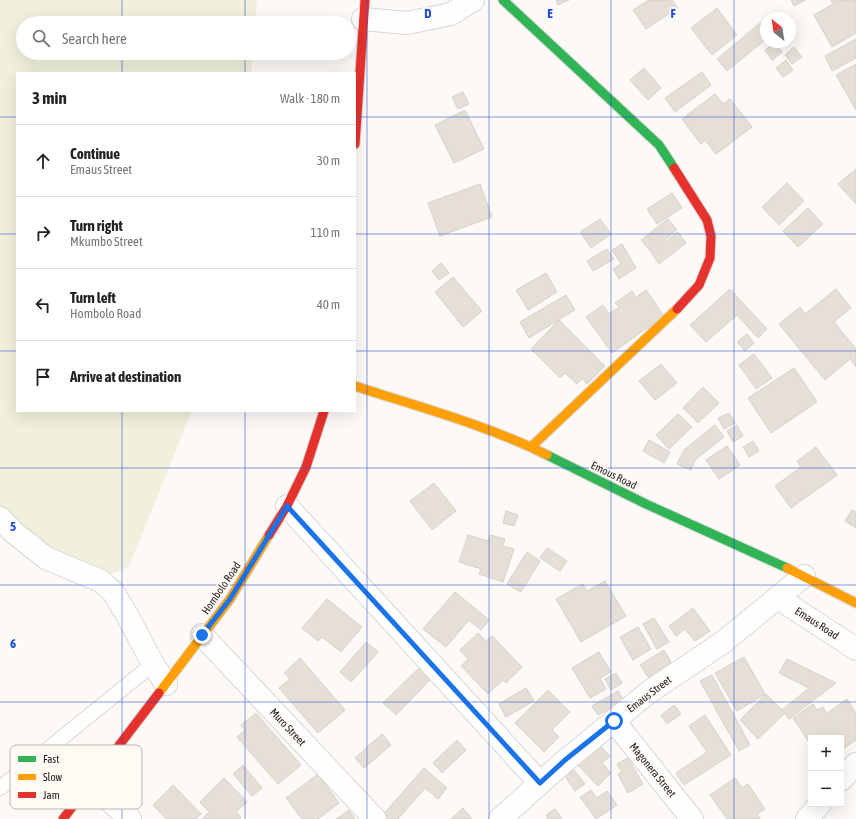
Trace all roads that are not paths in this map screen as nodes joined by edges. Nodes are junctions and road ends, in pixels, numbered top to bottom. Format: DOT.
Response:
graph roads {
  1 [pos="473,0"];
  2 [pos="503,0"];
  3 [pos="364,10"];
  4 [pos="356,129"];
  5 [pos="356,386"];
  6 [pos="324,412"];
  7 [pos="531,447"];
  8 [pos="287,506"];
  9 [pos="0,518"];
  10 [pos="804,576"];
  11 [pos="778,598"];
  12 [pos="856,603"];
  13 [pos="202,635"];
  14 [pos="856,649"];
  15 [pos="153,664"];
  16 [pos="166,684"];
  17 [pos="614,721"];
  18 [pos="53,745"];
  19 [pos="120,745"];
  20 [pos="856,764"];
  21 [pos="844,777"];
  22 [pos="10,780"];
  23 [pos="540,783"];
  24 [pos="0,788"];
  25 [pos="817,807"];
  26 [pos="71,809"];
  27 [pos="119,809"];
  28 [pos="63,819"];
  29 [pos="130,819"];
  30 [pos="375,819"];
  31 [pos="500,819"];
  32 [pos="692,819"];
  33 [pos="807,819"];
  1 -- 3 [label="street"];
  2 -- 7 [label="street"];
  3 -- 4 [label="street"];
  5 -- 7 [label="street, Emous Road"];
  6 -- 8 [label="street, Hombolo Road"];
  7 -- 10 [label="street, Emous Road"];
  8 -- 13 [label="street, Hombolo Road"];
  8 -- 23 [label="street"];
  9 -- 15 [label="street"];
  10 -- 11 [label="street, Emaus Street"];
  10 -- 12 [label="street, Emous Road"];
  11 -- 14 [label="street, Emaus Road"];
  11 -- 17 [label="street, Emaus Street"];
  13 -- 16 [label="street, Hombolo Road"];
  13 -- 30 [label="street, Muro Street"];
  15 -- 16 [label="street"];
  15 -- 18 [label="lane"];
  16 -- 19 [label="street, Hombolo Road"];
  17 -- 23 [label="street, Emaus Street"];
  17 -- 32 [label="street, Magonera Street"];
  20 -- 21 [label="street"];
  22 -- 24 [label="lane"];
  23 -- 31 [label="street, Emaus Street"];
  25 -- 33 [label="street"];
  26 -- 28 [label="street, Hombolo Road"];
  27 -- 29 [label="street"];
}
